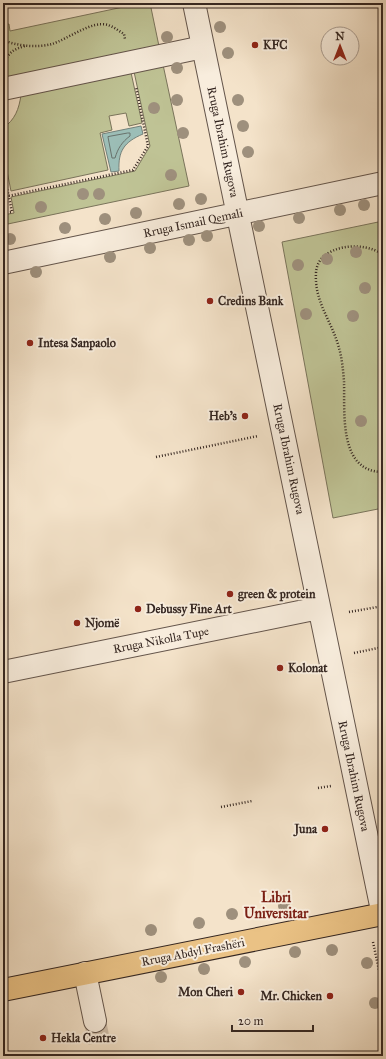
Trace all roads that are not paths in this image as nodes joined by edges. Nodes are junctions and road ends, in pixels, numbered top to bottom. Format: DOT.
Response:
graph roads {
  1 [pos="194,3"];
  2 [pos="203,47"];
  3 [pos="3,89"];
  4 [pos="383,183"];
  5 [pos="238,213"];
  6 [pos="3,263"];
  7 [pos="320,608"];
  8 [pos="3,672"];
  9 [pos="383,915"];
  10 [pos="85,973"];
  11 [pos="3,990"];
  12 [pos="95,1021"];
  1 -- 2 [label="street, Rruga Ibrahim Rugova"];
  2 -- 3 [label="street"];
  2 -- 5 [label="street, Rruga Ibrahim Rugova"];
  4 -- 5 [label="street, Rruga Ismail Qemali"];
  5 -- 6 [label="street, Rruga Ismail Qemali"];
  5 -- 7 [label="street, Rruga Ibrahim Rugova"];
  7 -- 8 [label="street, Rruga Nikolla Tupe"];
  7 -- 9 [label="street, Rruga Ibrahim Rugova"];
  9 -- 10 [label="main road, Rruga Abdyl Frashëri"];
  10 -- 11 [label="main road, Rruga Abdyl Frashëri"];
  10 -- 12 [label="street"];
}
